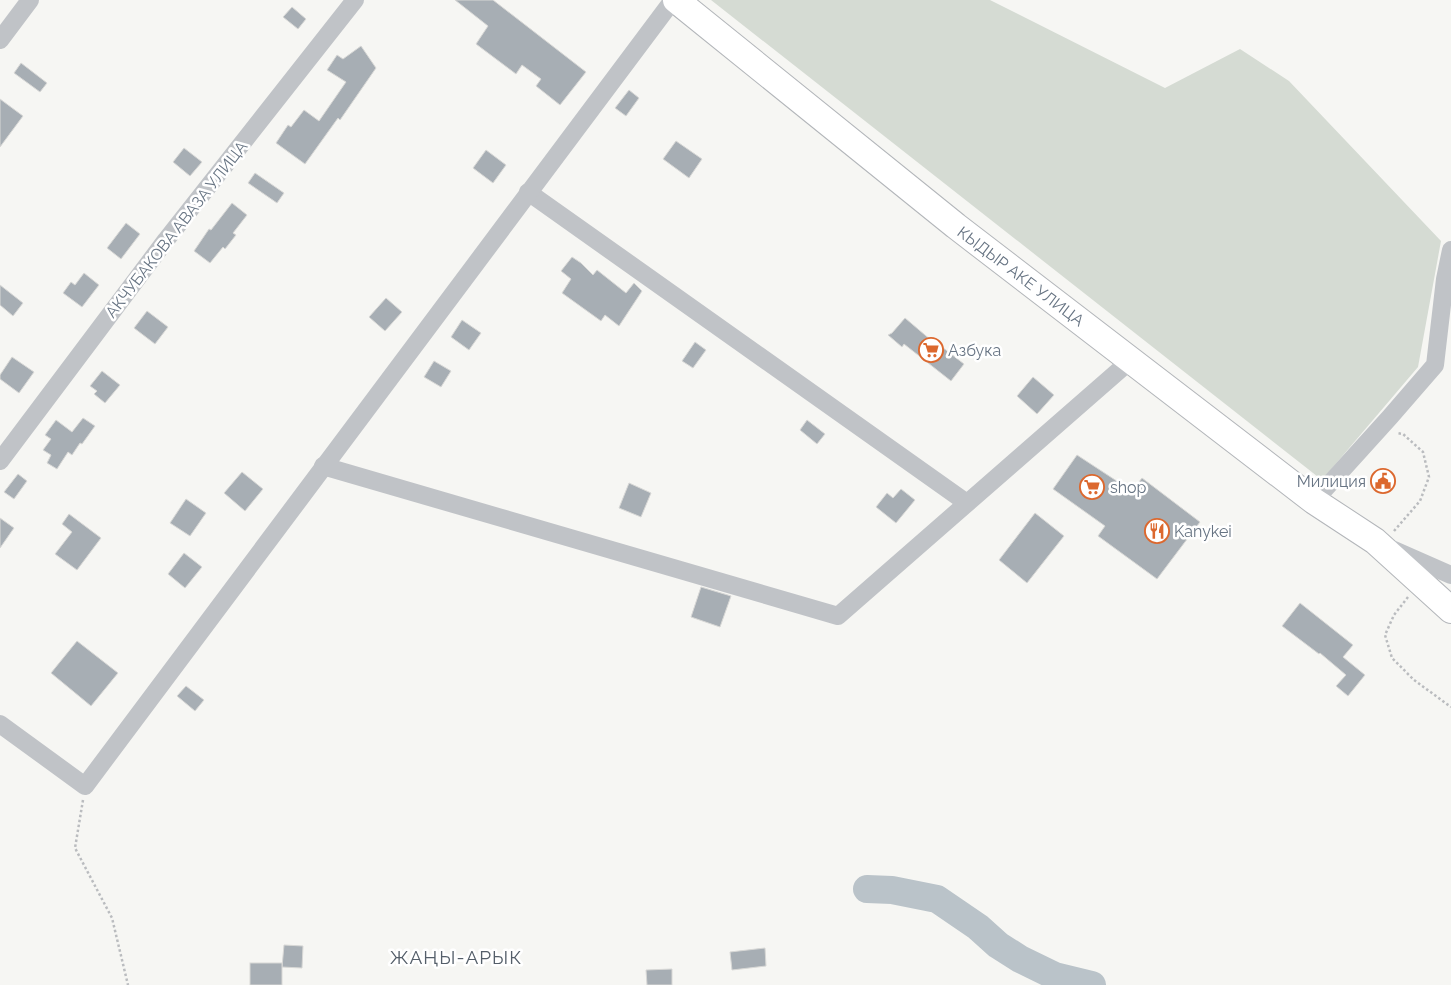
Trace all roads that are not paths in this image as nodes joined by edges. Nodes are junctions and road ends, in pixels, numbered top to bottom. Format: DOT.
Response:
graph roads {
  1 [pos="30,0"];
  2 [pos="355,0"];
  3 [pos="675,0"];
  4 [pos="0,40"];
  5 [pos="528,192"];
  6 [pos="1451,250"];
  7 [pos="1131,360"];
  8 [pos="0,461"];
  9 [pos="323,466"];
  10 [pos="1314,500"];
  11 [pos="967,503"];
  12 [pos="1379,543"];
  13 [pos="1451,575"];
  14 [pos="1451,610"];
  15 [pos="0,724"];
  1 -- 4 [label="street"];
  2 -- 8 [label="street, АКЧУБАКОВА АВАЗА УЛИЦА"];
  3 -- 5 [label="street"];
  3 -- 7 [label="highway, КЫДЫР АКЕ УЛИЦА"];
  5 -- 9 [label="street"];
  5 -- 11 [label="street"];
  6 -- 10 [label="street"];
  7 -- 10 [label="highway, КЫДЫР АКЕ УЛИЦА"];
  7 -- 11 [label="street"];
  9 -- 11 [label="street"];
  9 -- 15 [label="street"];
  10 -- 12 [label="highway, КЫДЫР АКЕ УЛИЦА"];
  12 -- 13 [label="street"];
  12 -- 14 [label="highway, КЫДЫР АКЕ УЛИЦА"];
}
